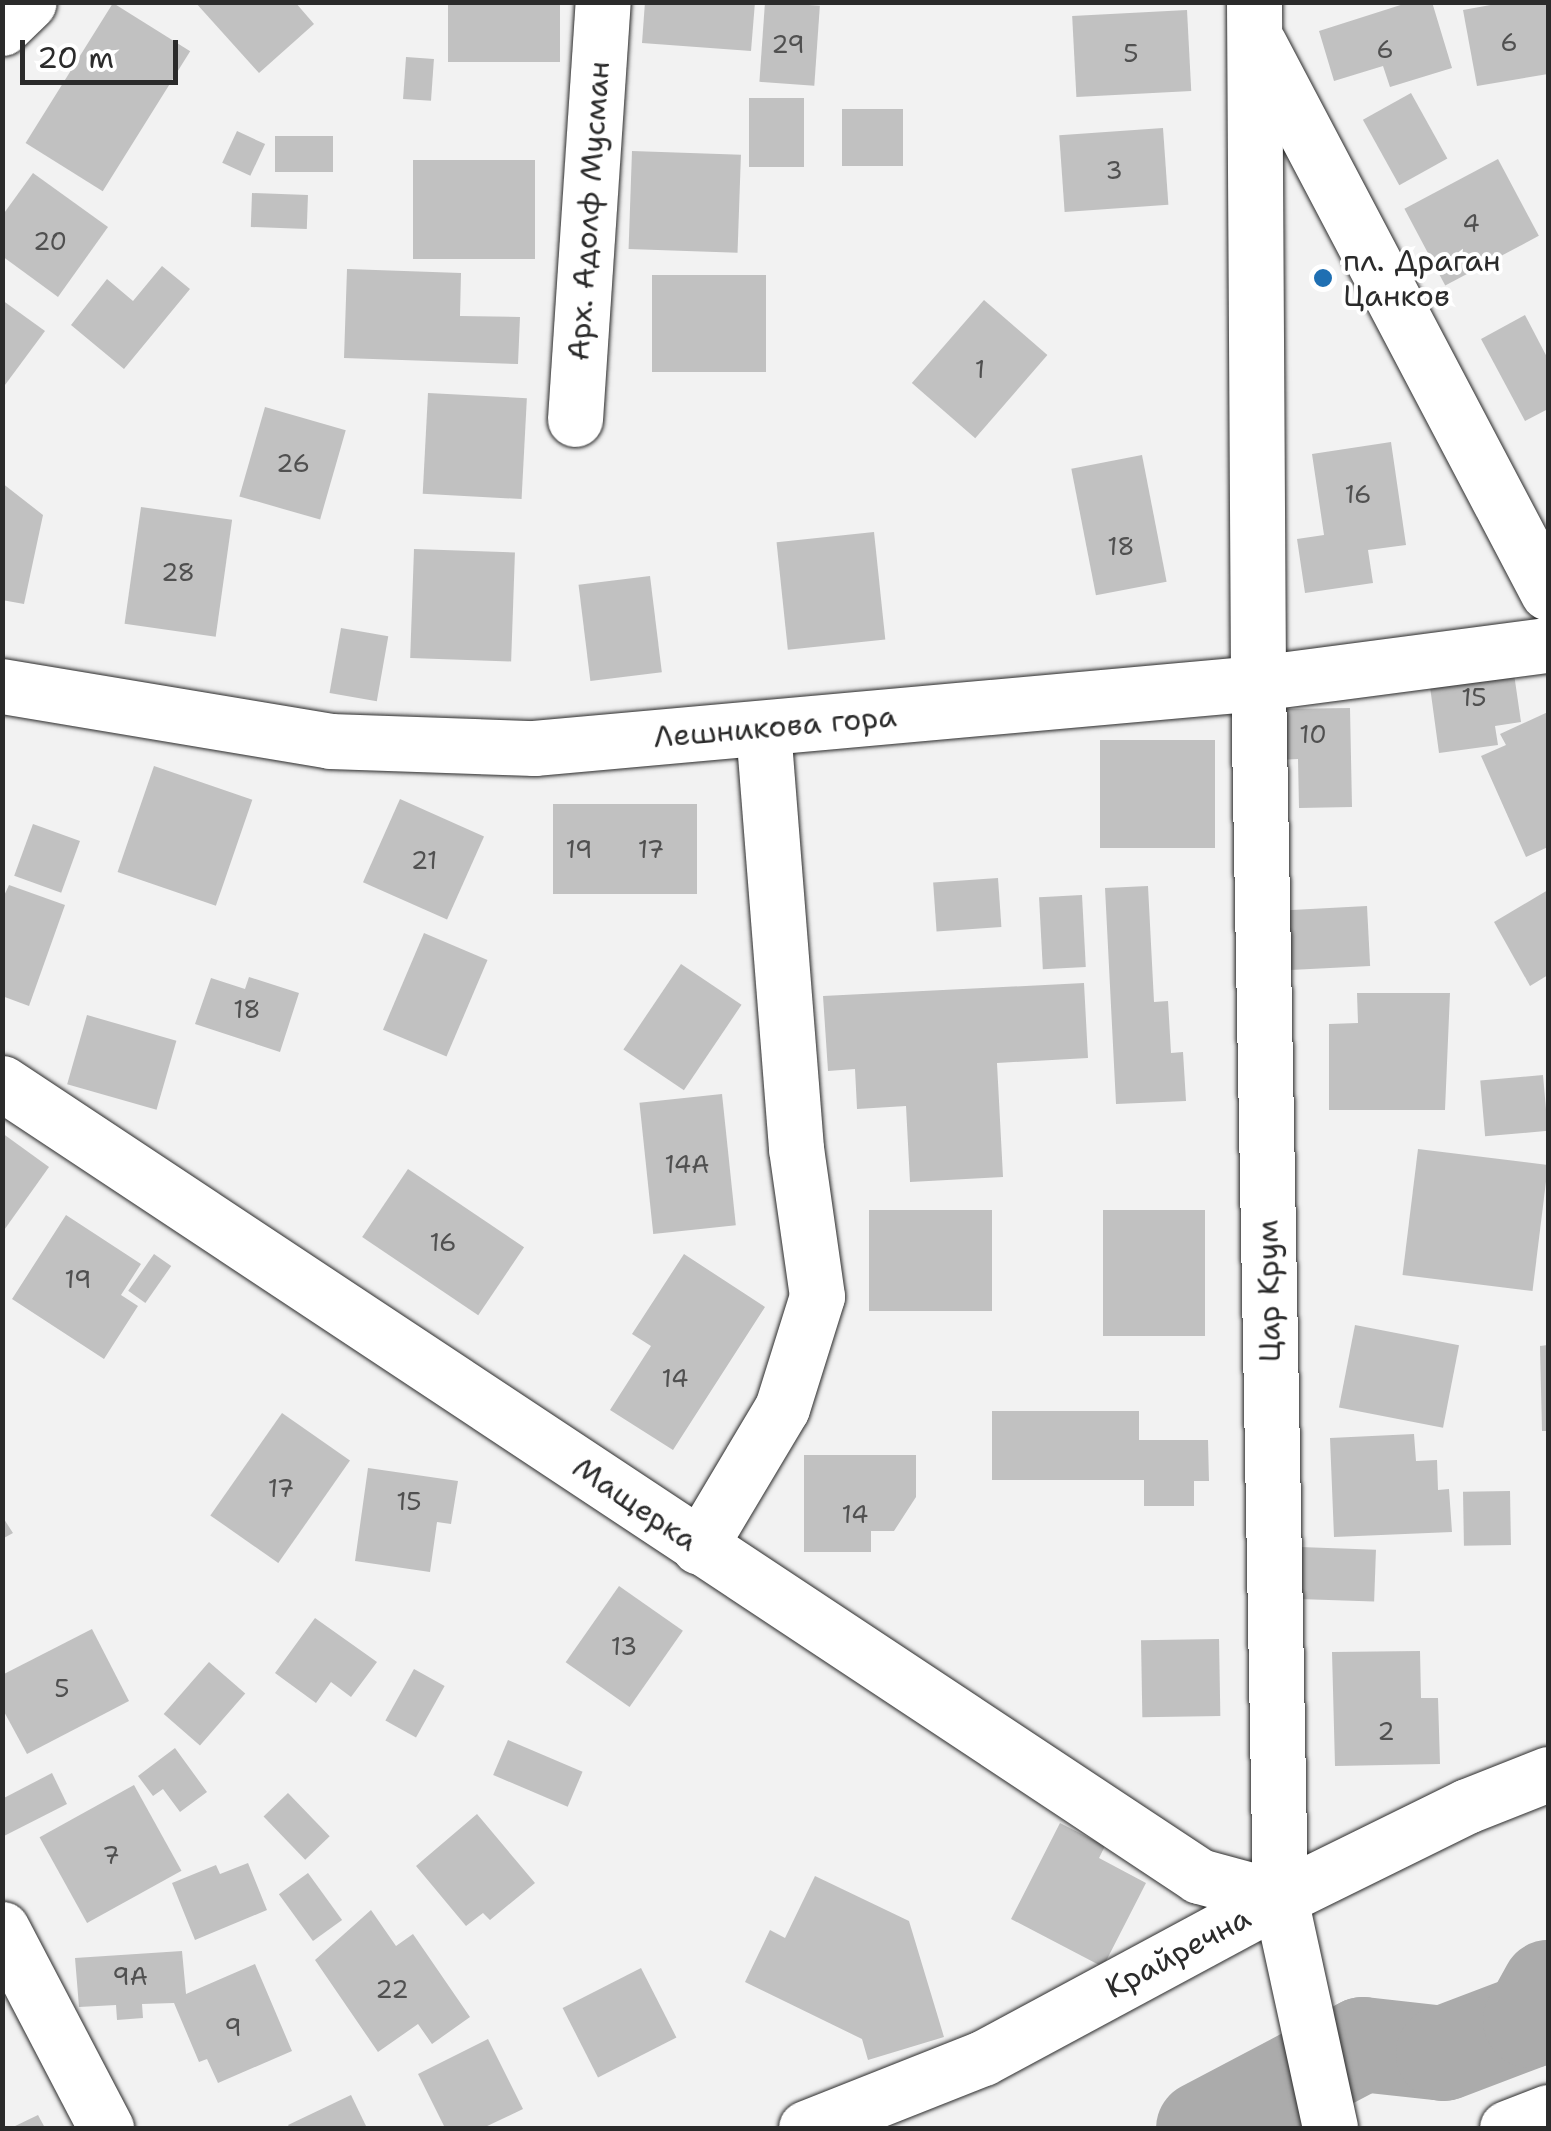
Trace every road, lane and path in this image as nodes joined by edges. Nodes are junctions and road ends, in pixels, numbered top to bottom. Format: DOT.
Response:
graph roads {
  1 [pos="30,2"];
  2 [pos="603,2"];
  3 [pos="1255,20"];
  4 [pos="2,28"];
  5 [pos="574,420"];
  6 [pos="1548,593"];
  7 [pos="1548,645"];
  8 [pos="1258,683"];
  9 [pos="2,686"];
  10 [pos="762,729"];
  11 [pos="2,1083"];
  12 [pos="700,1547"];
  13 [pos="1548,1774"];
  14 [pos="1280,1898"];
  15 [pos="2,1929"];
  16 [pos="1548,2112"];
  17 [pos="106,2128"];
  18 [pos="806,2128"];
  19 [pos="1330,2128"];
  20 [pos="1507,2128"];
  1 -- 4 [label="street"];
  2 -- 5 [label="street, Арх. Адолф Мусман"];
  3 -- 6 [label="street"];
  3 -- 8 [label="street"];
  7 -- 8 [label="street, Лешникова гора"];
  8 -- 10 [label="street, Лешникова гора"];
  8 -- 14 [label="street, Цар Крум"];
  9 -- 10 [label="street, Лешникова гора"];
  10 -- 12 [label="street"];
  11 -- 12 [label="street, Мащерка"];
  12 -- 14 [label="street, Мащерка"];
  13 -- 14 [label="street, Крайречна"];
  14 -- 18 [label="street, Крайречна"];
  14 -- 19 [label="street, Цар Крум"];
  15 -- 17 [label="street"];
  16 -- 20 [label="street"];
}
